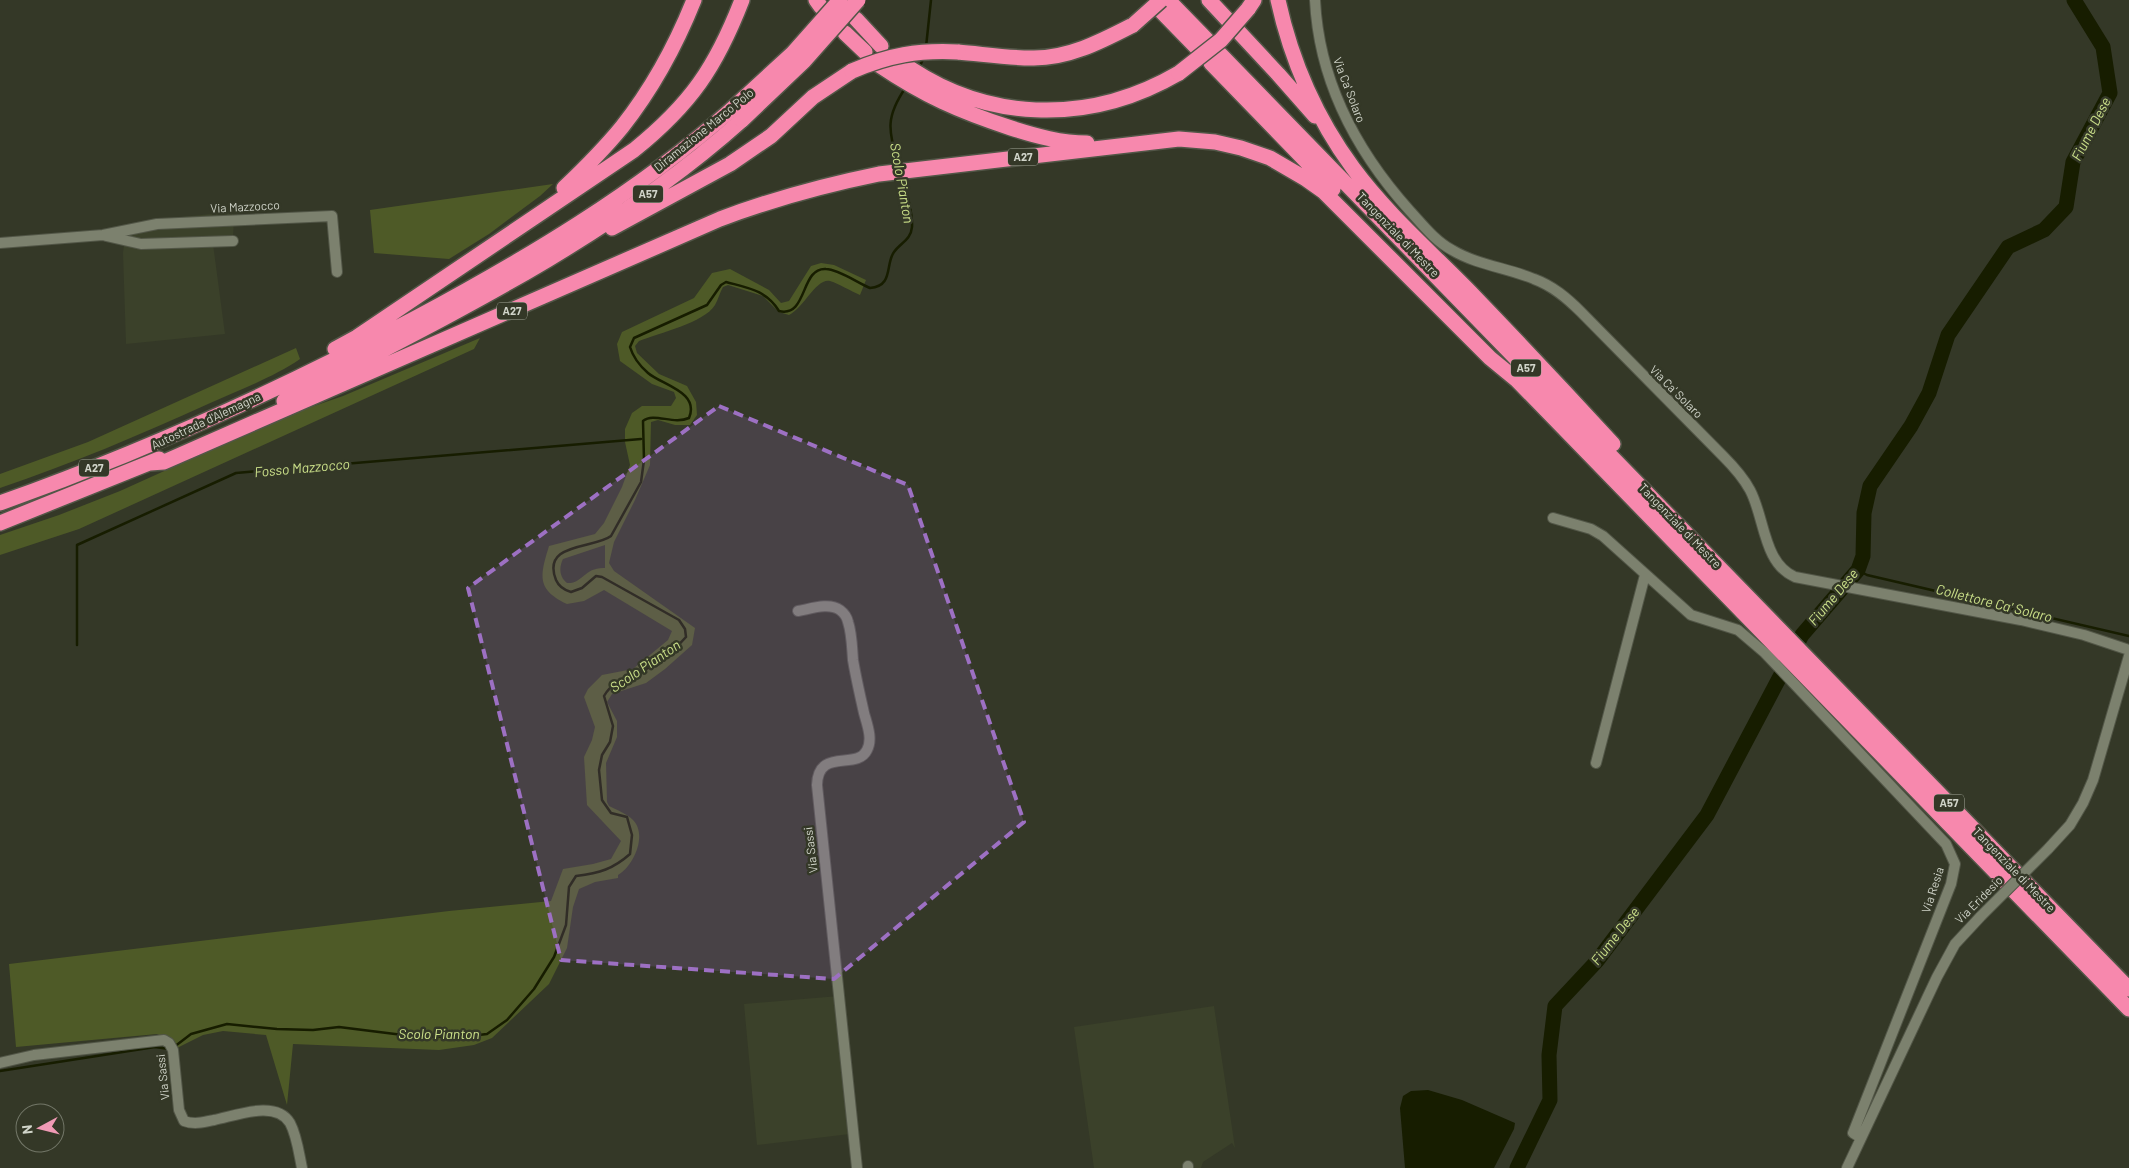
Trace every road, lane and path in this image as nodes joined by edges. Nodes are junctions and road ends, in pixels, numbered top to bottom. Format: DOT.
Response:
graph roads {
  1 [pos="694,0"];
  2 [pos="742,0"];
  3 [pos="840,0"];
  4 [pos="858,0"];
  5 [pos="1209,0"];
  6 [pos="1278,0"];
  7 [pos="1315,0"];
  8 [pos="1251,4"];
  9 [pos="1165,5"];
  10 [pos="856,19"];
  11 [pos="845,33"];
  12 [pos="1203,45"];
  13 [pos="881,46"];
  14 [pos="865,52"];
  15 [pos="880,65"];
  16 [pos="922,84"];
  17 [pos="737,115"];
  18 [pos="1330,134"];
  19 [pos="1136,143"];
  20 [pos="531,219"];
  21 [pos="103,235"];
  22 [pos="233,241"];
  23 [pos="0,243"];
  24 [pos="548,259"];
  25 [pos="336,272"];
  26 [pos="415,325"];
  27 [pos="1518,381"];
  28 [pos="187,430"];
  29 [pos="150,463"];
  30 [pos="0,502"];
  31 [pos="1553,518"];
  32 [pos="0,523"];
  33 [pos="1645,575"];
  34 [pos="1734,584"];
  35 [pos="798,611"];
  36 [pos="1770,649"];
  37 [pos="2128,652"];
  38 [pos="1809,680"];
  39 [pos="1596,763"];
  40 [pos="2129,989"];
  41 [pos="2129,1009"];
  42 [pos="0,1063"];
  43 [pos="1861,1138"];
  44 [pos="302,1168"];
  45 [pos="857,1168"];
  46 [pos="1847,1168"];
  1 -- 20 [label="highway, A27"];
  2 -- 20 [label="highway, A27"];
  3 -- 17 [label="highway, Diramazione Marco Polo / A57, bridge"];
  4 -- 17 [label="highway, Diramazione Marco Polo / A57, bridge"];
  5 -- 18 [label="highway"];
  6 -- 18 [label="highway"];
  7 -- 37 [label="street, Via Ca' Solaro"];
  8 -- 16 [label="highway, bridge"];
  9 -- 12 [label="highway"];
  9 -- 24 [label="highway, bridge"];
  10 -- 13 [label="highway"];
  11 -- 14 [label="highway"];
  15 -- 16 [label="highway, A57"];
  16 -- 19 [label="highway, A57"];
  17 -- 24 [label="highway, Diramazione Marco Polo / A57"];
  17 -- 26 [label="highway, Diramazione Marco Polo / A57"];
  18 -- 34 [label="highway"];
  19 -- 27 [label="highway, A57"];
  19 -- 29 [label="highway, A27"];
  20 -- 28 [label="highway, A27"];
  21 -- 22 [label="street, Via Mazzocco"];
  21 -- 23 [label="street, Via Mazzocco"];
  21 -- 25 [label="street, Via Mazzocco"];
  24 -- 26 [label="highway, Diramazione Marco Polo / A57"];
  26 -- 28 [label="highway, Autostrada d'Alemagna / A27"];
  26 -- 29 [label="highway, Autostrada d'Alemagna / A27"];
  27 -- 34 [label="highway, Tangenziale di Mestre / A57"];
  27 -- 36 [label="highway, Tangenziale di Mestre / A57"];
  28 -- 30 [label="highway, Autostrada d'Alemagna / A27"];
  29 -- 32 [label="highway, Autostrada d'Alemagna / A27"];
  31 -- 33 [label="street"];
  33 -- 36 [label="street"];
  33 -- 39 [label="street"];
  34 -- 38 [label="highway, Tangenziale di Mestre / A57"];
  35 -- 45 [label="street, Via Sassi"];
  36 -- 38 [label="highway, Tangenziale di Mestre / A57"];
  37 -- 43 [label="street, Via Eridesio, bridge"];
  38 -- 40 [label="highway, Tangenziale di Mestre / A57"];
  38 -- 41 [label="highway, Tangenziale di Mestre / A57"];
  38 -- 43 [label="street, Via Resia"];
  42 -- 44 [label="street, Via Sassi"];
  43 -- 46 [label="street, Via Eridesio"];
}
